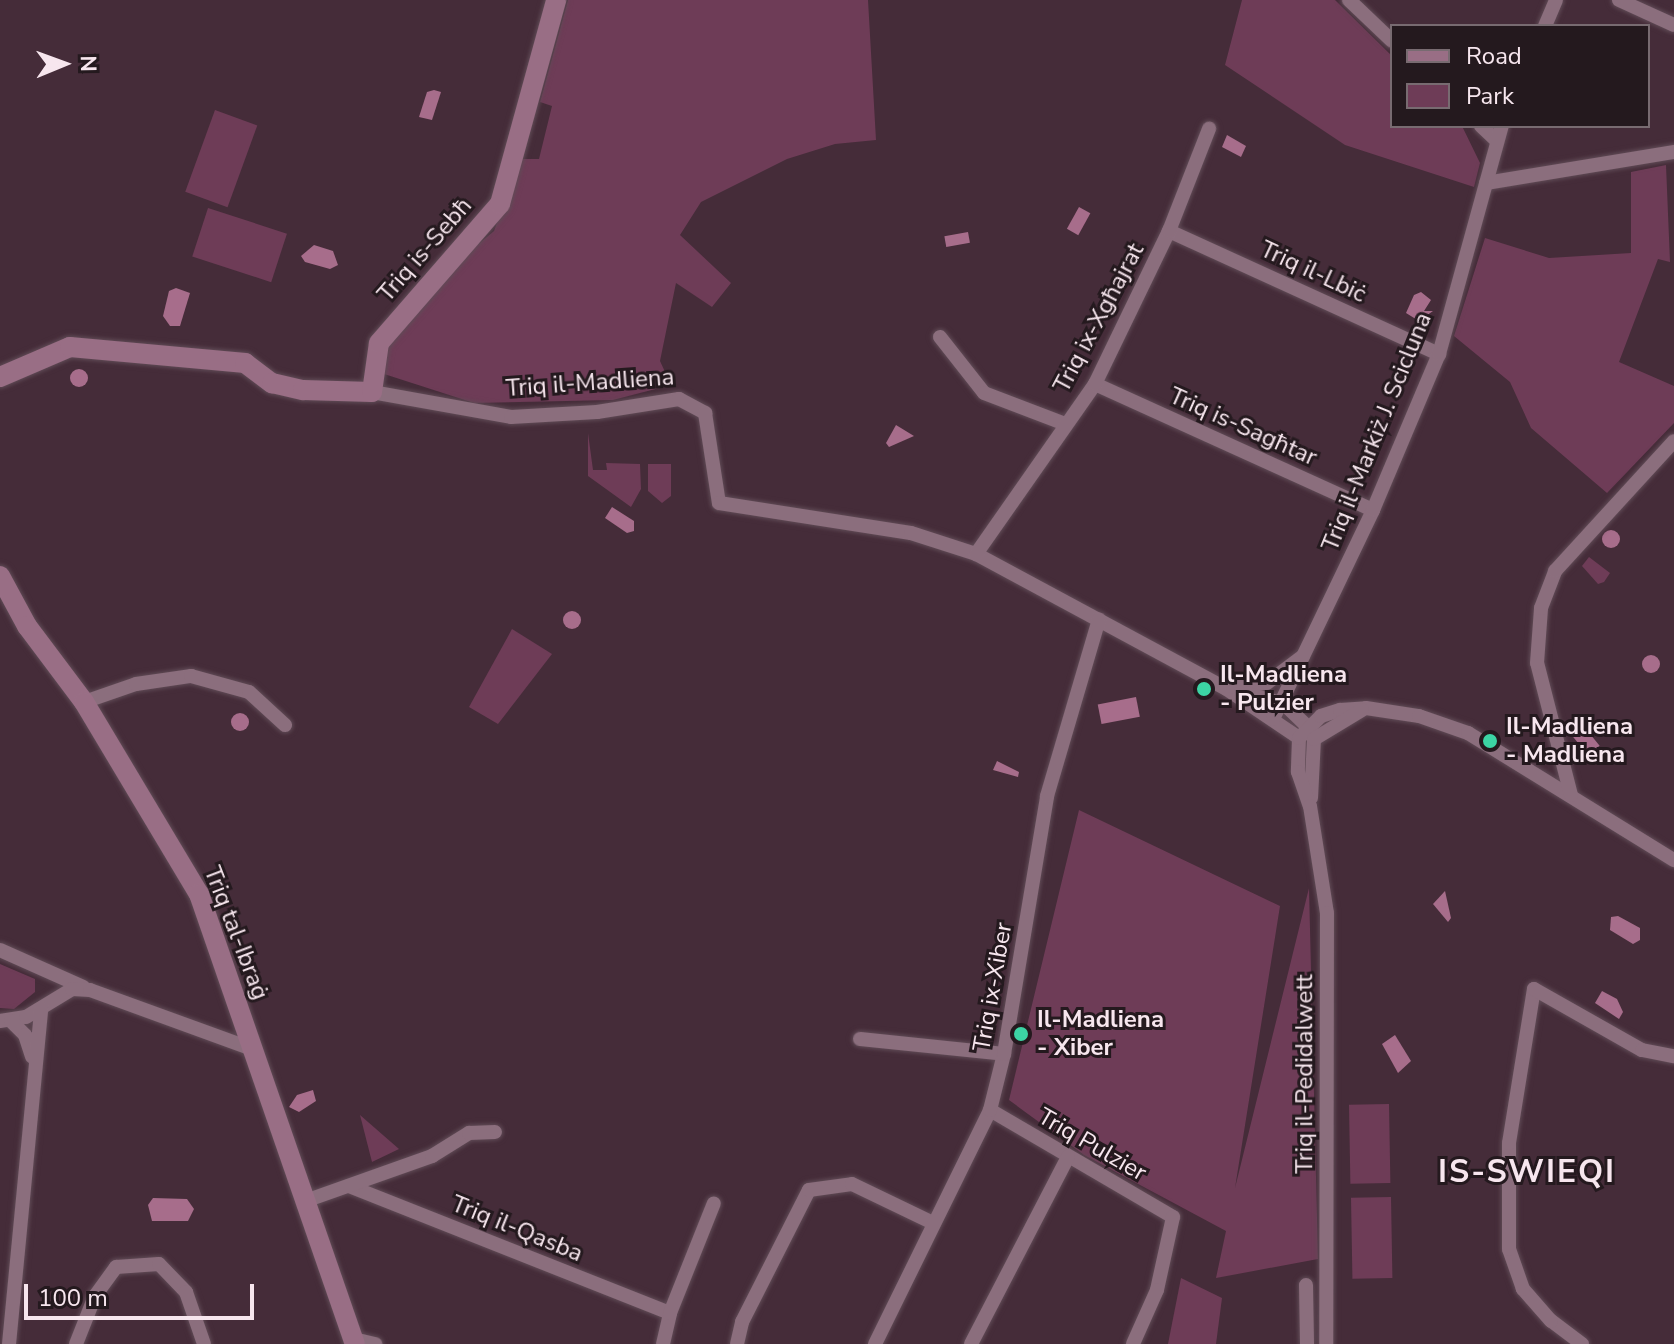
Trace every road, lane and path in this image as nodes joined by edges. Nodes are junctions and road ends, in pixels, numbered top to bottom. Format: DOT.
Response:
graph roads {
  1 [pos="556,0"];
  2 [pos="1349,0"];
  3 [pos="1556,0"];
  4 [pos="1619,0"];
  5 [pos="1546,24"];
  6 [pos="1674,25"];
  7 [pos="1390,39"];
  8 [pos="1483,128"];
  9 [pos="1501,128"];
  10 [pos="1209,129"];
  11 [pos="1496,140"];
  12 [pos="1674,152"];
  13 [pos="1486,183"];
  14 [pos="1169,231"];
  15 [pos="940,337"];
  16 [pos="1439,354"];
  17 [pos="0,377"];
  18 [pos="1095,384"];
  19 [pos="372,392"];
  20 [pos="1065,424"];
  21 [pos="1674,441"];
  22 [pos="1373,510"];
  23 [pos="976,554"];
  24 [pos="0,576"];
  25 [pos="1099,619"];
  26 [pos="1303,656"];
  27 [pos="1278,675"];
  28 [pos="1225,688"];
  29 [pos="84,702"];
  30 [pos="1274,709"];
  31 [pos="285,725"];
  32 [pos="1307,735"];
  33 [pos="1571,795"];
  34 [pos="1674,860"];
  35 [pos="0,950"];
  36 [pos="42,969"];
  37 [pos="90,990"];
  38 [pos="46,1004"];
  39 [pos="6,1021"];
  40 [pos="860,1039"];
  41 [pos="255,1050"];
  42 [pos="1004,1054"];
  43 [pos="1674,1056"];
  44 [pos="33,1061"];
  45 [pos="990,1110"];
  46 [pos="495,1132"];
  47 [pos="1068,1157"];
  48 [pos="349,1186"];
  49 [pos="308,1200"];
  50 [pos="714,1203"];
  51 [pos="933,1223"];
  52 [pos="1306,1285"];
  53 [pos="670,1313"];
  54 [pos="354,1341"];
  55 [pos="9,1344"];
  56 [pos="76,1344"];
  57 [pos="204,1344"];
  58 [pos="375,1344"];
  59 [pos="663,1344"];
  60 [pos="737,1344"];
  61 [pos="875,1344"];
  62 [pos="971,1344"];
  63 [pos="1133,1344"];
  64 [pos="1307,1344"];
  65 [pos="1326,1344"];
  66 [pos="1582,1344"];
  1 -- 19 [label="main road, Triq is-Sebħ"];
  2 -- 7 [label="street"];
  3 -- 5 [label="street"];
  4 -- 6 [label="street"];
  8 -- 11 [label="street"];
  9 -- 11 [label="street, Triq il-Markiż J. Scicluna"];
  10 -- 14 [label="street, Triq ix-Xgħajrat"];
  11 -- 13 [label="street, Triq il-Markiż J. Scicluna"];
  12 -- 13 [label="street"];
  13 -- 16 [label="street, Triq il-Markiż J. Scicluna"];
  14 -- 16 [label="street, Triq il-Lbiċ"];
  14 -- 18 [label="street, Triq ix-Xgħajrat"];
  15 -- 20 [label="street"];
  16 -- 22 [label="street, Triq il-Markiż J. Scicluna"];
  17 -- 19 [label="main road, Triq il-Madliena"];
  18 -- 20 [label="street, Triq ix-Xgħajrat"];
  18 -- 22 [label="street, Triq is-Sagħtar"];
  19 -- 23 [label="street, Triq il-Madliena"];
  20 -- 23 [label="street, Triq ix-Xgħajrat"];
  21 -- 33 [label="street"];
  22 -- 26 [label="street, Triq il-Markiż J. Scicluna"];
  23 -- 25 [label="street, Triq il-Madliena"];
  24 -- 29 [label="main road, Triq tal-Ibraġ"];
  25 -- 28 [label="street, Triq il-Madliena"];
  25 -- 42 [label="street, Triq ix-Xiber"];
  26 -- 27 [label="street, Triq il-Markiż J. Scicluna"];
  26 -- 30 [label="street, Triq il-Markiż J. Scicluna"];
  27 -- 28 [label="street, Triq il-Markiż J. Scicluna"];
  27 -- 30 [label="street"];
  28 -- 30 [label="street, Triq il-Madliena"];
  29 -- 31 [label="street"];
  29 -- 41 [label="main road, Triq tal-Ibraġ"];
  30 -- 32 [label="street, Triq il-Madliena"];
  32 -- 33 [label="street"];
  32 -- 65 [label="street, Triq il-Pedidalwett"];
  33 -- 34 [label="street"];
  35 -- 36 [label="street"];
  36 -- 37 [label="street"];
  36 -- 38 [label="street"];
  37 -- 38 [label="street"];
  37 -- 41 [label="street"];
  38 -- 39 [label="street"];
  38 -- 44 [label="street"];
  39 -- 44 [label="street"];
  40 -- 42 [label="street"];
  41 -- 49 [label="main road, Triq tal-Ibraġ"];
  42 -- 45 [label="street, Triq ix-Xiber"];
  43 -- 66 [label="street"];
  44 -- 55 [label="street"];
  45 -- 47 [label="street, Triq Pulzier"];
  45 -- 51 [label="street, Triq ix-Xiber"];
  46 -- 48 [label="street"];
  47 -- 62 [label="street"];
  47 -- 63 [label="street, Triq Pulzier"];
  48 -- 49 [label="street"];
  48 -- 53 [label="street, Triq il-Qasba"];
  49 -- 54 [label="main road, Triq tal-Ibraġ"];
  50 -- 53 [label="street"];
  51 -- 60 [label="street"];
  51 -- 61 [label="street, Triq ix-Xiber"];
  52 -- 64 [label="street"];
  53 -- 59 [label="street"];
  54 -- 58 [label="street"];
  56 -- 57 [label="street"];
}
